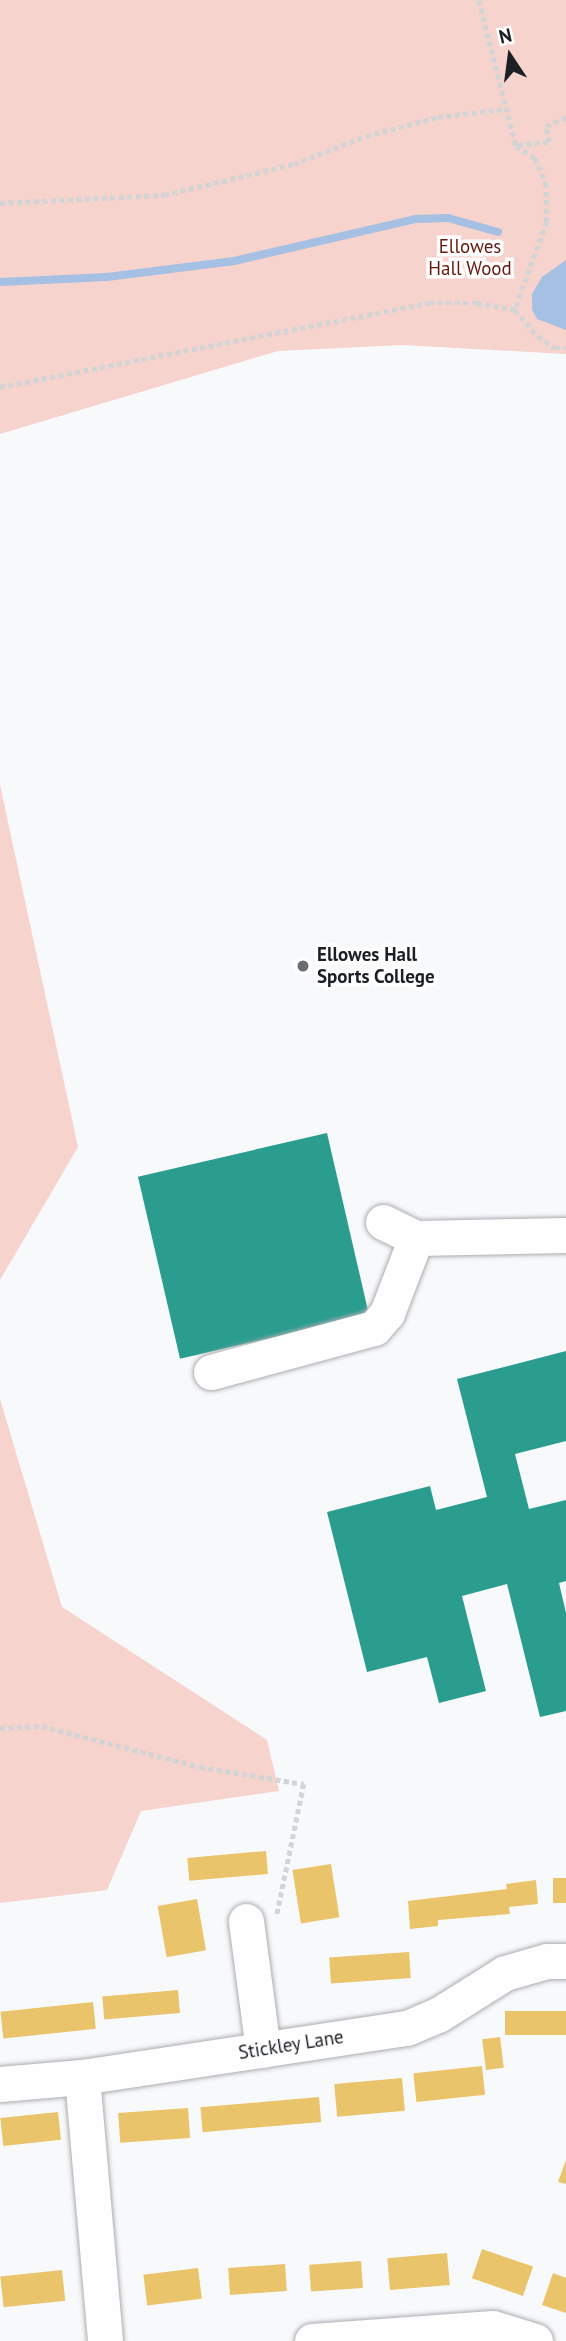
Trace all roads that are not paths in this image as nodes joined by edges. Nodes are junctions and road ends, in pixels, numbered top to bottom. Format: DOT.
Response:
graph roads {
  1 [pos="383,1223"];
  2 [pos="566,1235"];
  3 [pos="416,1238"];
  4 [pos="211,1372"];
  5 [pos="246,1921"];
  6 [pos="566,1961"];
  7 [pos="263,2050"];
  8 [pos="82,2077"];
  9 [pos="0,2084"];
  10 [pos="400,2338"];
  11 [pos="104,2341"];
  12 [pos="312,2341"];
  13 [pos="535,2341"];
  1 -- 3 [label="street"];
  2 -- 3 [label="street"];
  3 -- 4 [label="street"];
  5 -- 7 [label="street"];
  6 -- 7 [label="street, Stickley Lane"];
  7 -- 8 [label="street, Stickley Lane"];
  8 -- 9 [label="street, Stickley Lane"];
  8 -- 11 [label="street"];
  10 -- 12 [label="street"];
  10 -- 13 [label="street"];
}
